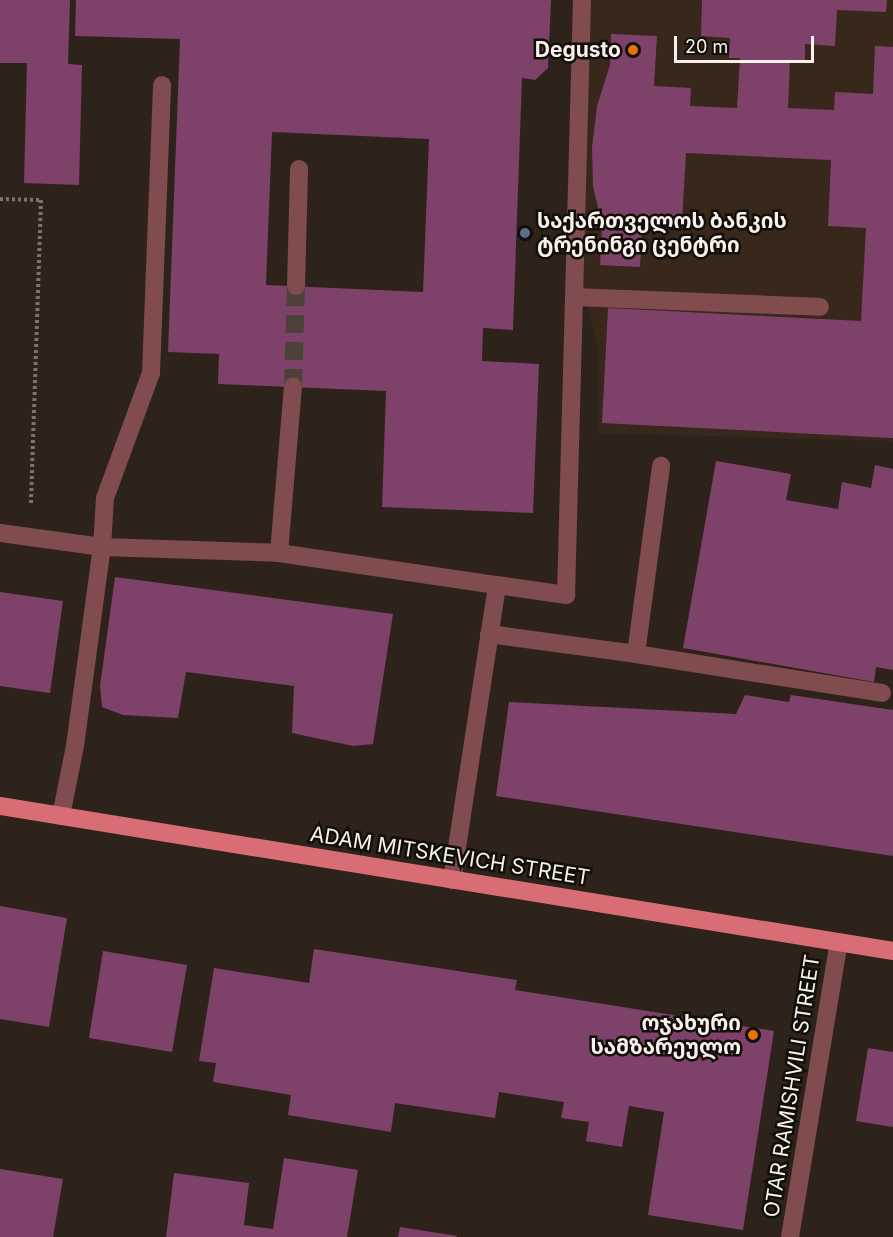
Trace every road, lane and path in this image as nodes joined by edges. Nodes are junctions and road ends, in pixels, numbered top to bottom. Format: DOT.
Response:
graph roads {
  1 [pos="582,0"];
  2 [pos="162,85"];
  3 [pos="299,169"];
  4 [pos="0,199"];
  5 [pos="296,286"];
  6 [pos="574,297"];
  7 [pos="820,307"];
  8 [pos="293,387"];
  9 [pos="661,466"];
  10 [pos="0,533"];
  11 [pos="30,538"];
  12 [pos="102,547"];
  13 [pos="279,553"];
  14 [pos="497,585"];
  15 [pos="489,634"];
  16 [pos="636,654"];
  17 [pos="882,693"];
  18 [pos="0,806"];
  19 [pos="61,816"];
  20 [pos="452,880"];
  21 [pos="839,942"];
  22 [pos="893,951"];
  23 [pos="790,1237"];
  1 -- 6 [label="street"];
  2 -- 12 [label="street"];
  3 -- 5 [label="street"];
  4 -- 11 [label="path"];
  6 -- 7 [label="street"];
  6 -- 14 [label="street"];
  8 -- 13 [label="street"];
  9 -- 16 [label="street"];
  10 -- 11 [label="street"];
  11 -- 12 [label="street"];
  12 -- 13 [label="street"];
  12 -- 19 [label="street"];
  13 -- 14 [label="street"];
  14 -- 15 [label="street"];
  15 -- 16 [label="street"];
  15 -- 20 [label="street"];
  16 -- 17 [label="street"];
  18 -- 19 [label="main road, ADAM MITSKEVICH STREET"];
  19 -- 20 [label="main road, ADAM MITSKEVICH STREET"];
  20 -- 21 [label="main road, ADAM MITSKEVICH STREET"];
  21 -- 22 [label="main road, ADAM MITSKEVICH STREET"];
  21 -- 23 [label="street, OTAR RAMISHVILI STREET"];
}
